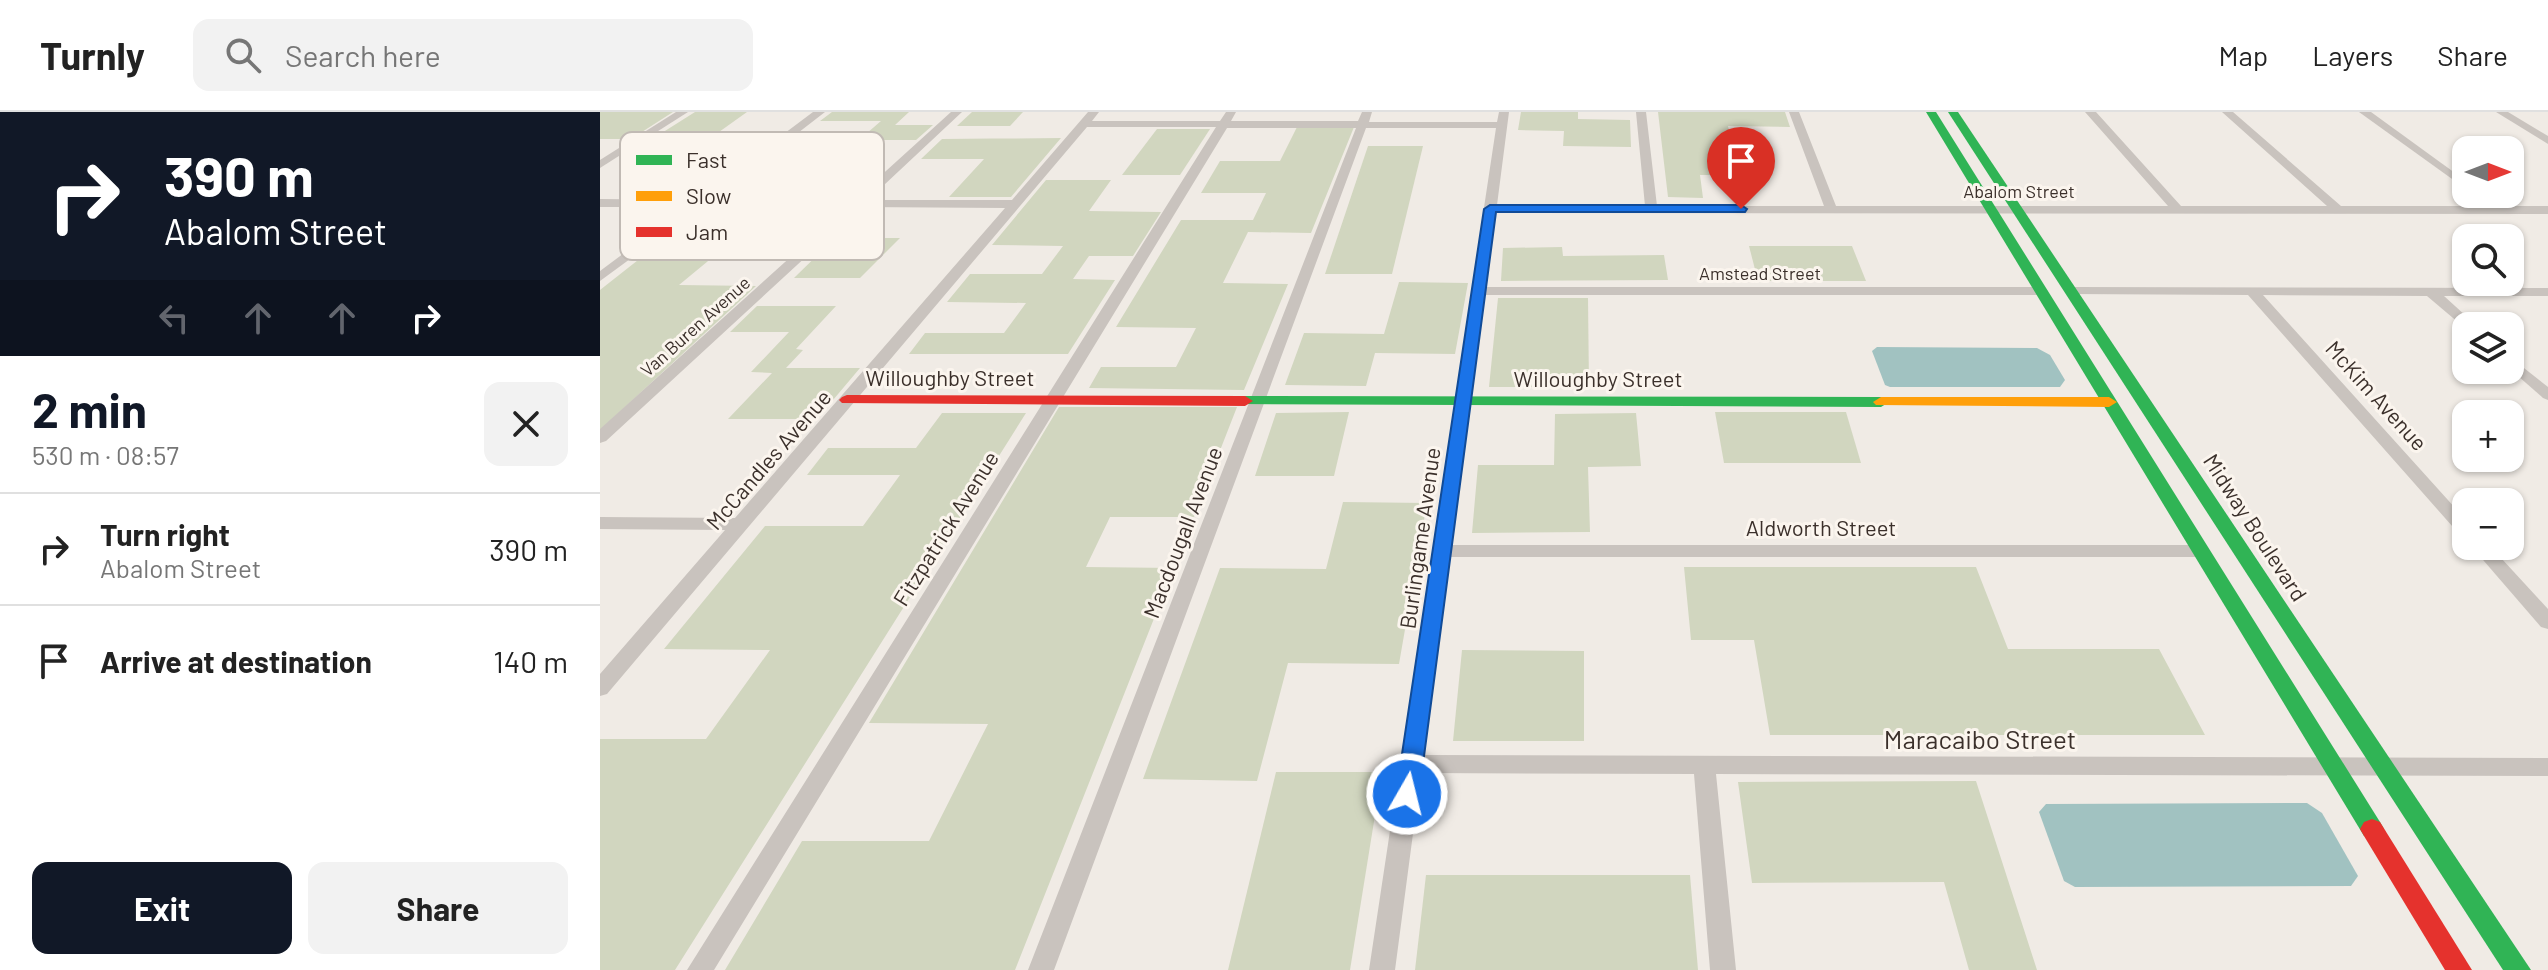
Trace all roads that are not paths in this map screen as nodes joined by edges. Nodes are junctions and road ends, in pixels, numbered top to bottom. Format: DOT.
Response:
graph roads {
  1 [pos="683,112"];
  2 [pos="820,112"];
  3 [pos="957,112"];
  4 [pos="1641,112"];
  5 [pos="1794,112"];
  6 [pos="1931,112"];
  7 [pos="1953,112"];
  8 [pos="2090,112"];
  9 [pos="2227,112"];
  10 [pos="2364,112"];
  11 [pos="2501,112"];
  12 [pos="1088,118"];
  13 [pos="1227,118"];
  14 [pos="1365,118"];
  15 [pos="1503,118"];
  16 [pos="652,132"];
  17 [pos="793,132"];
  18 [pos="2548,141"];
  19 [pos="620,152"];
  20 [pos="600,165"];
  21 [pos="2452,176"];
  22 [pos="884,179"];
  23 [pos="884,204"];
  24 [pos="1015,204"];
  25 [pos="2496,208"];
  26 [pos="1490,209"];
  27 [pos="1651,209"];
  28 [pos="1831,209"];
  29 [pos="1989,209"];
  30 [pos="2019,209"];
  31 [pos="2178,210"];
  32 [pos="2338,210"];
  33 [pos="2499,210"];
  34 [pos="2548,210"];
  35 [pos="623,260"];
  36 [pos="795,260"];
  37 [pos="600,277"];
  38 [pos="1479,291"];
  39 [pos="2041,291"];
  40 [pos="2074,291"];
  41 [pos="2252,292"];
  42 [pos="2431,292"];
  43 [pos="2548,292"];
  44 [pos="2454,312"];
  45 [pos="2524,374"];
  46 [pos="2548,395"];
  47 [pos="847,400"];
  48 [pos="1052,401"];
  49 [pos="1257,401"];
  50 [pos="1463,402"];
  51 [pos="2109,402"];
  52 [pos="600,438"];
  53 [pos="2452,515"];
  54 [pos="600,523"];
  55 [pos="741,524"];
  56 [pos="1442,551"];
  57 [pos="2201,551"];
  58 [pos="2493,560"];
  59 [pos="2548,622"];
  60 [pos="600,688"];
  61 [pos="1411,764"];
  62 [pos="1704,765"];
  63 [pos="2334,767"];
  64 [pos="2384,767"];
  65 [pos="2548,767"];
  66 [pos="700,970"];
  67 [pos="1041,970"];
  68 [pos="1382,970"];
  69 [pos="1723,970"];
  70 [pos="2459,970"];
  71 [pos="2518,970"];
  1 -- 16 [label="street"];
  2 -- 17 [label="street"];
  3 -- 22 [label="street, Van Buren Avenue"];
  4 -- 27 [label="street"];
  5 -- 28 [label="street"];
  6 -- 29 [label="street"];
  7 -- 30 [label="street, Midway Boulevard"];
  8 -- 31 [label="street"];
  9 -- 32 [label="street"];
  10 -- 21 [label="street"];
  11 -- 18 [label="street"];
  12 -- 13 [label="street"];
  12 -- 24 [label="street, McCandles Avenue"];
  13 -- 14 [label="street"];
  13 -- 48 [label="street, Fitzpatrick Avenue"];
  14 -- 15 [label="street"];
  14 -- 49 [label="street, Macdougall Avenue"];
  15 -- 26 [label="street, Burlingame Avenue"];
  19 -- 20 [label="street"];
  23 -- 24 [label="street"];
  24 -- 47 [label="street, McCandles Avenue"];
  25 -- 33 [label="street"];
  26 -- 27 [label="street, Abalom Street"];
  26 -- 38 [label="street, Burlingame Avenue"];
  27 -- 28 [label="street, Abalom Street"];
  28 -- 29 [label="street, Abalom Street"];
  29 -- 30 [label="street, Abalom Street"];
  29 -- 39 [label="street"];
  30 -- 31 [label="street, Abalom Street"];
  30 -- 40 [label="street, Midway Boulevard"];
  31 -- 32 [label="street, Abalom Street"];
  32 -- 33 [label="street, Abalom Street"];
  33 -- 34 [label="street, Abalom Street"];
  35 -- 37 [label="street"];
  36 -- 52 [label="street, Van Buren Avenue"];
  38 -- 39 [label="street, Amstead Street"];
  38 -- 50 [label="street, Burlingame Avenue"];
  39 -- 51 [label="street"];
  40 -- 41 [label="street"];
  40 -- 64 [label="street, Midway Boulevard"];
  41 -- 42 [label="street"];
  41 -- 53 [label="street, McKim Avenue"];
  42 -- 43 [label="street"];
  42 -- 44 [label="street"];
  45 -- 46 [label="street"];
  47 -- 48 [label="street, Willoughby Street"];
  47 -- 55 [label="street, McCandles Avenue"];
  48 -- 49 [label="street, Willoughby Street"];
  48 -- 66 [label="street, Fitzpatrick Avenue"];
  49 -- 50 [label="street, Willoughby Street"];
  49 -- 67 [label="street, Macdougall Avenue"];
  50 -- 51 [label="street, Willoughby Street"];
  50 -- 56 [label="street, Burlingame Avenue"];
  51 -- 57 [label="street"];
  54 -- 55 [label="street"];
  55 -- 60 [label="street, McCandles Avenue"];
  56 -- 57 [label="street, Aldworth Street"];
  56 -- 61 [label="street, Burlingame Avenue"];
  57 -- 63 [label="street"];
  58 -- 59 [label="street"];
  61 -- 62 [label="street, Maracaibo Street"];
  61 -- 68 [label="street, Burlingame Avenue"];
  62 -- 63 [label="street, Maracaibo Street"];
  62 -- 69 [label="street"];
  63 -- 64 [label="street, Maracaibo Street"];
  63 -- 70 [label="street"];
  64 -- 65 [label="street, Maracaibo Street"];
  64 -- 71 [label="street, Midway Boulevard"];
}
